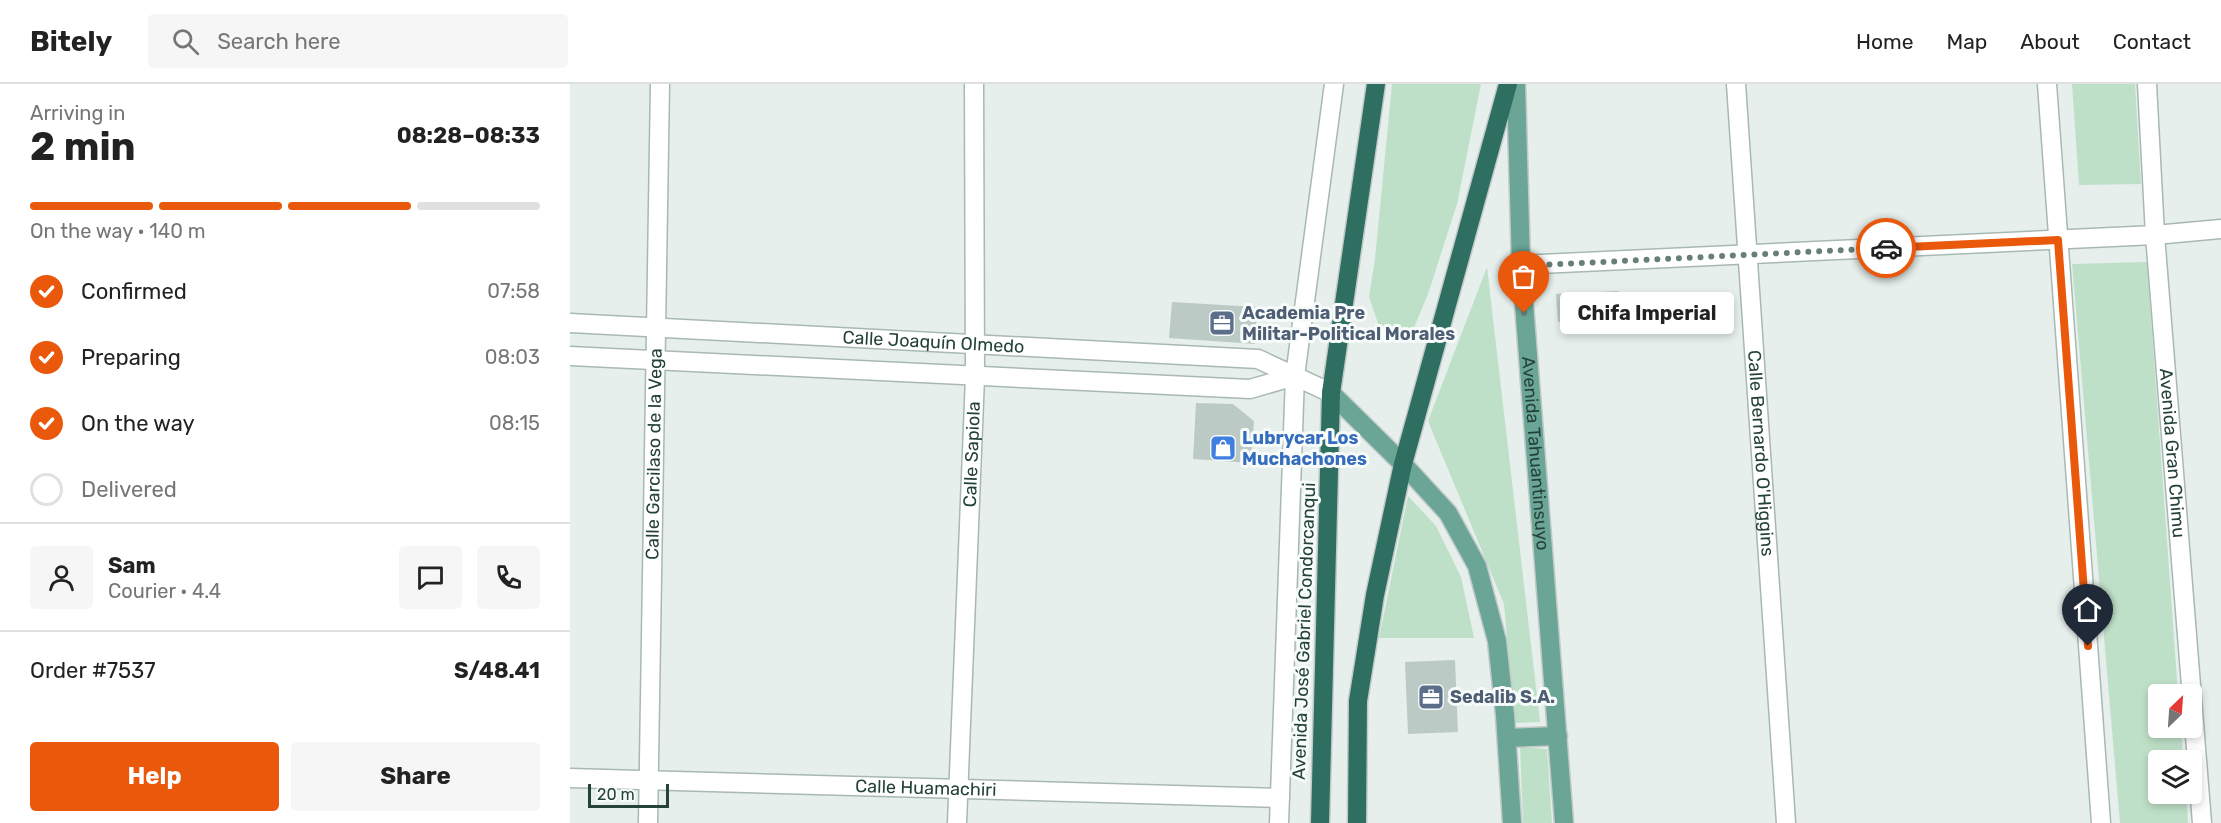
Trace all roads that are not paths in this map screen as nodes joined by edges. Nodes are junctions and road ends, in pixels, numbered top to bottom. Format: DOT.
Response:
graph roads {
  1 [pos="660,84"];
  2 [pos="974,84"];
  3 [pos="1334,84"];
  4 [pos="1376,84"];
  5 [pos="1508,84"];
  6 [pos="1516,84"];
  7 [pos="1736,84"];
  8 [pos="2047,84"];
  9 [pos="2147,84"];
  10 [pos="2221,229"];
  11 [pos="2155,235"];
  12 [pos="2058,240"];
  13 [pos="1747,255"];
  14 [pos="1521,266"];
  15 [pos="570,323"];
  16 [pos="657,327"];
  17 [pos="975,345"];
  18 [pos="570,356"];
  19 [pos="656,359"];
  20 [pos="975,376"];
  21 [pos="1295,376"];
  22 [pos="1331,393"];
  23 [pos="1403,464"];
  24 [pos="1558,736"];
  25 [pos="1507,738"];
  26 [pos="570,778"];
  27 [pos="648,781"];
  28 [pos="958,789"];
  29 [pos="1280,798"];
  30 [pos="648,823"];
  31 [pos="957,823"];
  32 [pos="1280,823"];
  33 [pos="1320,823"];
  34 [pos="1357,823"];
  35 [pos="1512,823"];
  36 [pos="1564,823"];
  37 [pos="1786,823"];
  38 [pos="2101,823"];
  39 [pos="2202,823"];
  1 -- 16 [label="street, Calle Garcilaso de la Vega"];
  2 -- 17 [label="street, Calle Sapiola"];
  3 -- 21 [label="street, Avenida José Gabriel Condorcanqui"];
  4 -- 22 [label="highway, Avenida José Gabriel Condorcanqui"];
  5 -- 23 [label="highway"];
  6 -- 14 [label="main road, Avenida Tahuantinsuyo"];
  7 -- 13 [label="street, Calle Bernardo O'Higgins"];
  8 -- 12 [label="street"];
  9 -- 11 [label="street, Avenida Gran Chimu"];
  10 -- 11 [label="street"];
  11 -- 12 [label="street"];
  11 -- 39 [label="street, Avenida Gran Chimu"];
  12 -- 13 [label="street"];
  12 -- 38 [label="street"];
  13 -- 14 [label="street"];
  13 -- 37 [label="street, Calle Bernardo O'Higgins"];
  14 -- 24 [label="main road, Avenida Tahuantinsuyo"];
  15 -- 16 [label="street, Calle Joaquín Olmedo"];
  16 -- 17 [label="street, Calle Joaquín Olmedo"];
  16 -- 19 [label="street, Calle Garcilaso de la Vega"];
  17 -- 20 [label="street, Calle Sapiola"];
  17 -- 21 [label="street, Calle Joaquín Olmedo"];
  18 -- 19 [label="street, Calle Joaquín Olmedo"];
  19 -- 20 [label="street, Calle Joaquín Olmedo"];
  19 -- 27 [label="street, Calle Garcilaso de la Vega"];
  20 -- 21 [label="street, Calle Joaquín Olmedo"];
  20 -- 28 [label="street, Calle Sapiola"];
  21 -- 22 [label="street, Calle Joaquín Olmedo"];
  21 -- 29 [label="street, Avenida José Gabriel Condorcanqui"];
  22 -- 23 [label="main road"];
  22 -- 33 [label="highway, Avenida José Gabriel Condorcanqui"];
  23 -- 25 [label="main road"];
  23 -- 34 [label="highway"];
  24 -- 25 [label="main road"];
  24 -- 36 [label="main road, Avenida Tahuantinsuyo"];
  25 -- 35 [label="main road"];
  26 -- 27 [label="street, Calle Huamachiri"];
  27 -- 28 [label="street, Calle Huamachiri"];
  27 -- 30 [label="street, Calle Garcilaso de la Vega"];
  28 -- 29 [label="street, Calle Huamachiri"];
  28 -- 31 [label="street, Calle Sapiola"];
  29 -- 32 [label="street, Avenida José Gabriel Condorcanqui"];
}
